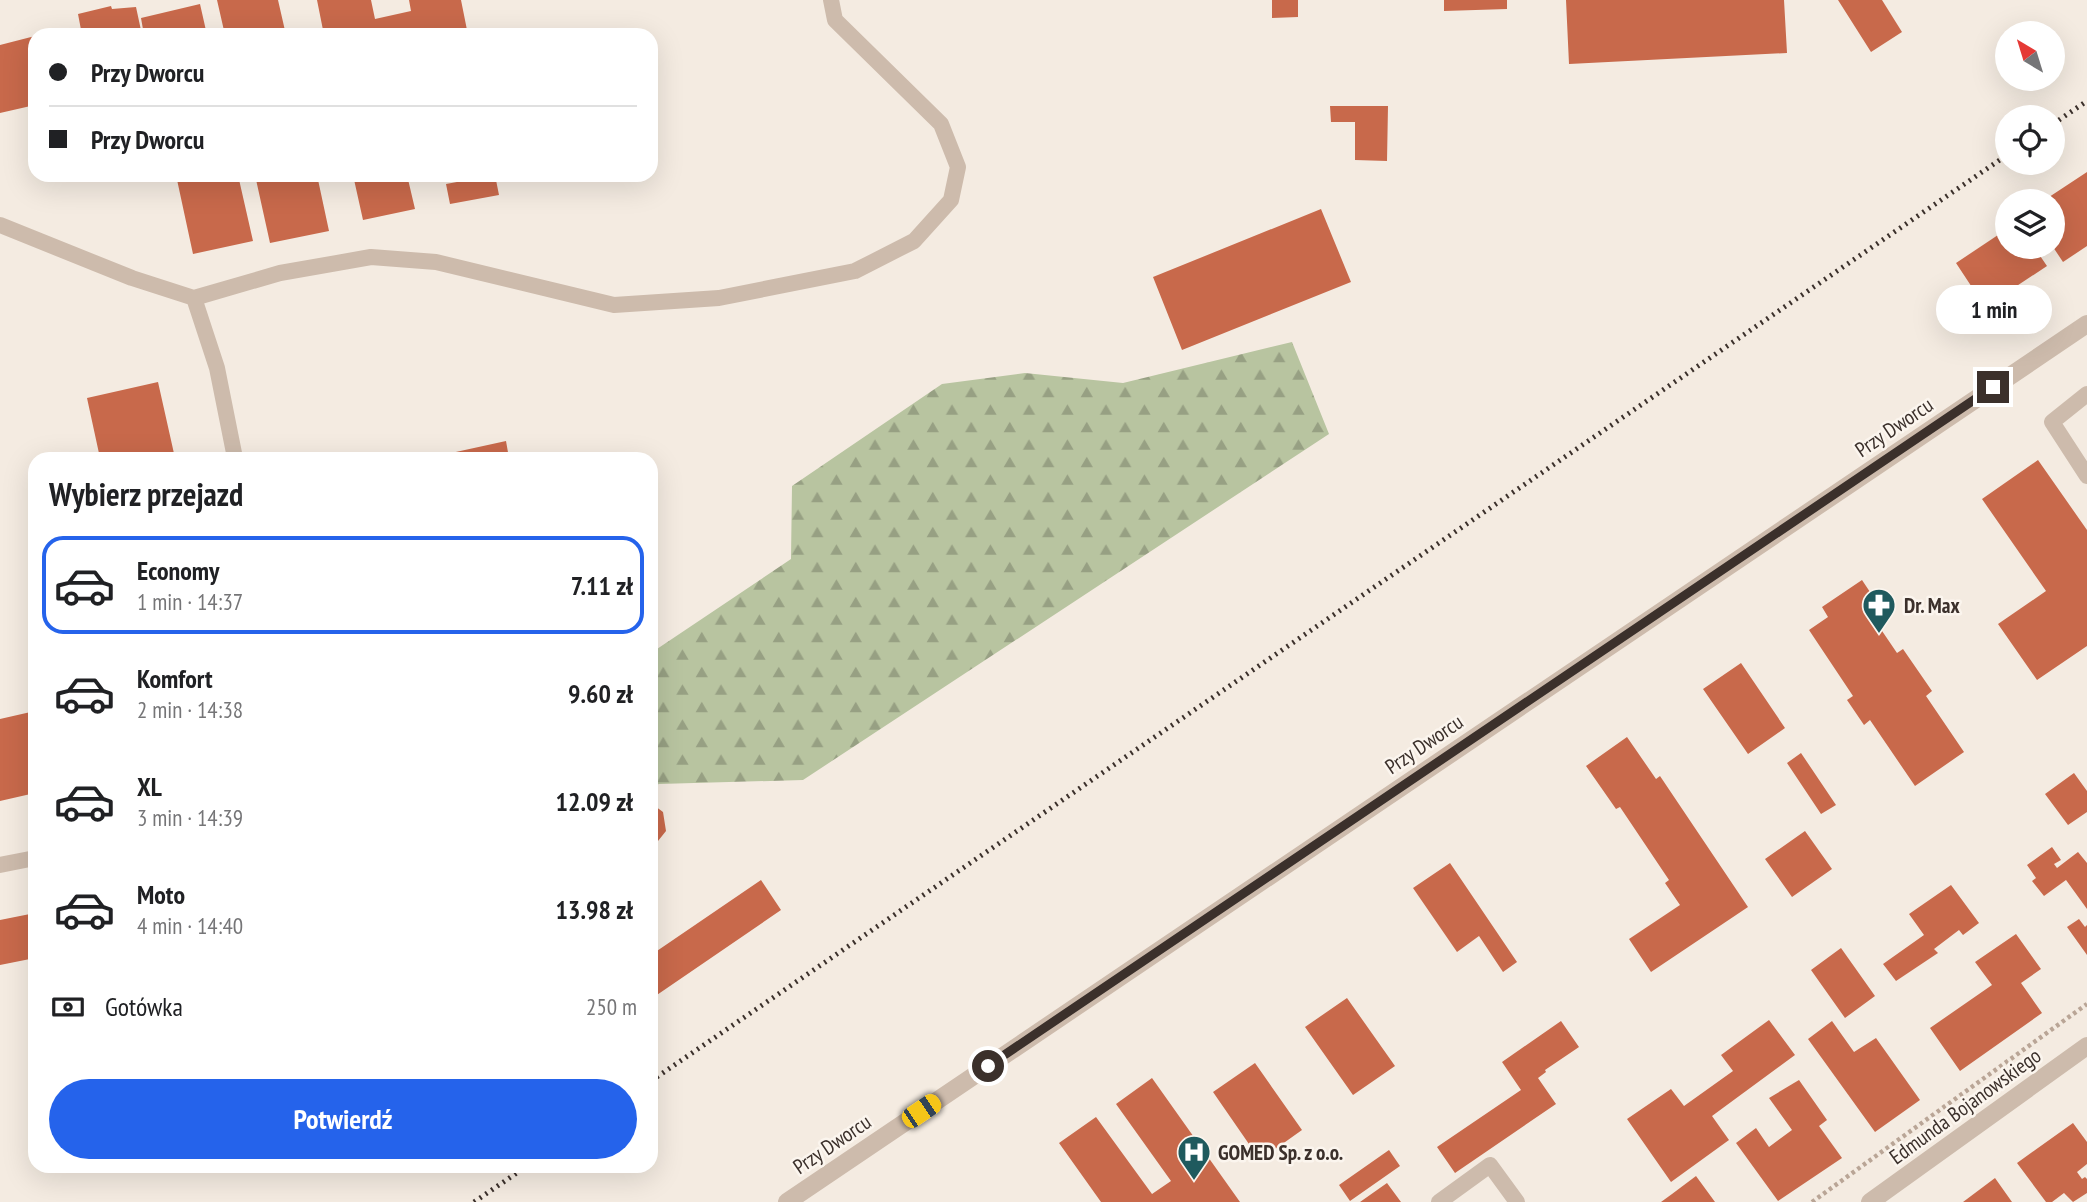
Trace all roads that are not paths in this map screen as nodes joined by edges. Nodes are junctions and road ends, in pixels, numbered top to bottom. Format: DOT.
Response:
graph roads {
  1 [pos="831,0"];
  2 [pos="0,225"];
  3 [pos="194,299"];
  4 [pos="2087,324"];
  5 [pos="2087,394"];
  6 [pos="234,452"];
  7 [pos="2087,476"];
  8 [pos="28,859"];
  9 [pos="0,865"];
  10 [pos="2087,1046"];
  11 [pos="787,1202"];
  12 [pos="1438,1202"];
  13 [pos="1517,1202"];
  14 [pos="1870,1202"];
  1 -- 3 [label="lane"];
  2 -- 3 [label="lane"];
  3 -- 6 [label="lane"];
  4 -- 11 [label="street, Przy Dworcu"];
  5 -- 7 [label="lane"];
  8 -- 9 [label="lane"];
  10 -- 14 [label="street, Edmunda Bojanowskiego"];
  12 -- 13 [label="lane"];
}
